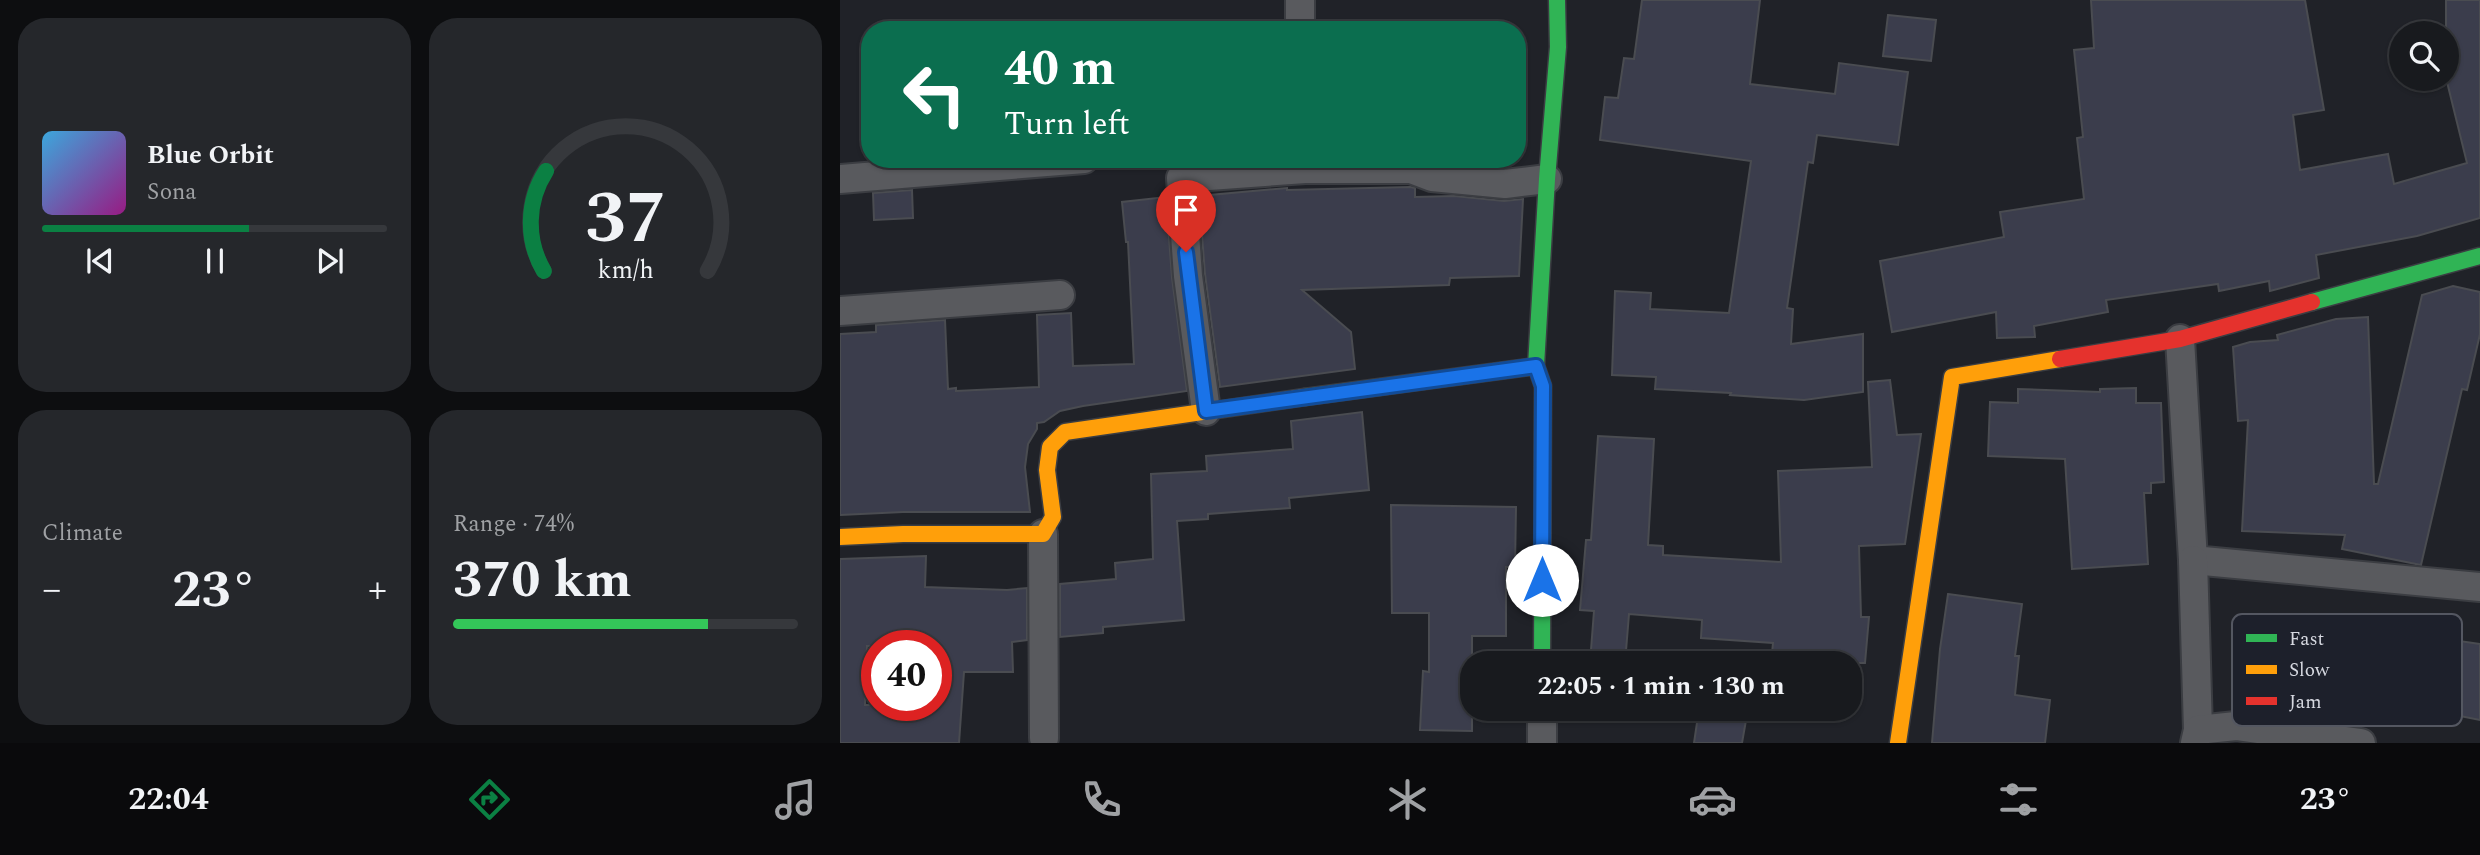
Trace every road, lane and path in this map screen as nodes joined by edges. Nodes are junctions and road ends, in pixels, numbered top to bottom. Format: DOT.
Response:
graph roads {
  1 [pos="1300,0"];
  2 [pos="1557,0"];
  3 [pos="1300,21"];
  4 [pos="974,168"];
  5 [pos="840,179"];
  6 [pos="1547,179"];
  7 [pos="2480,256"];
  8 [pos="1060,295"];
  9 [pos="840,311"];
  10 [pos="2180,339"];
  11 [pos="1536,366"];
  12 [pos="1206,411"];
  13 [pos="1043,534"];
  14 [pos="840,537"];
  15 [pos="2193,560"];
  16 [pos="2480,587"];
  17 [pos="1542,651"];
  18 [pos="1542,721"];
  19 [pos="2196,737"];
  20 [pos="1044,738"];
  21 [pos="1542,743"];
  22 [pos="1898,743"];
  23 [pos="2361,743"];
  1 -- 3 [label="street"];
  2 -- 6 [label="street"];
  4 -- 5 [label="street"];
  6 -- 11 [label="street"];
  6 -- 12 [label="street"];
  7 -- 10 [label="street"];
  8 -- 9 [label="street"];
  10 -- 15 [label="street"];
  10 -- 22 [label="street"];
  11 -- 12 [label="street"];
  11 -- 17 [label="street"];
  12 -- 13 [label="street"];
  13 -- 14 [label="street"];
  13 -- 20 [label="street"];
  15 -- 16 [label="street"];
  15 -- 19 [label="street"];
  18 -- 21 [label="street"];
  19 -- 23 [label="street"];
}
